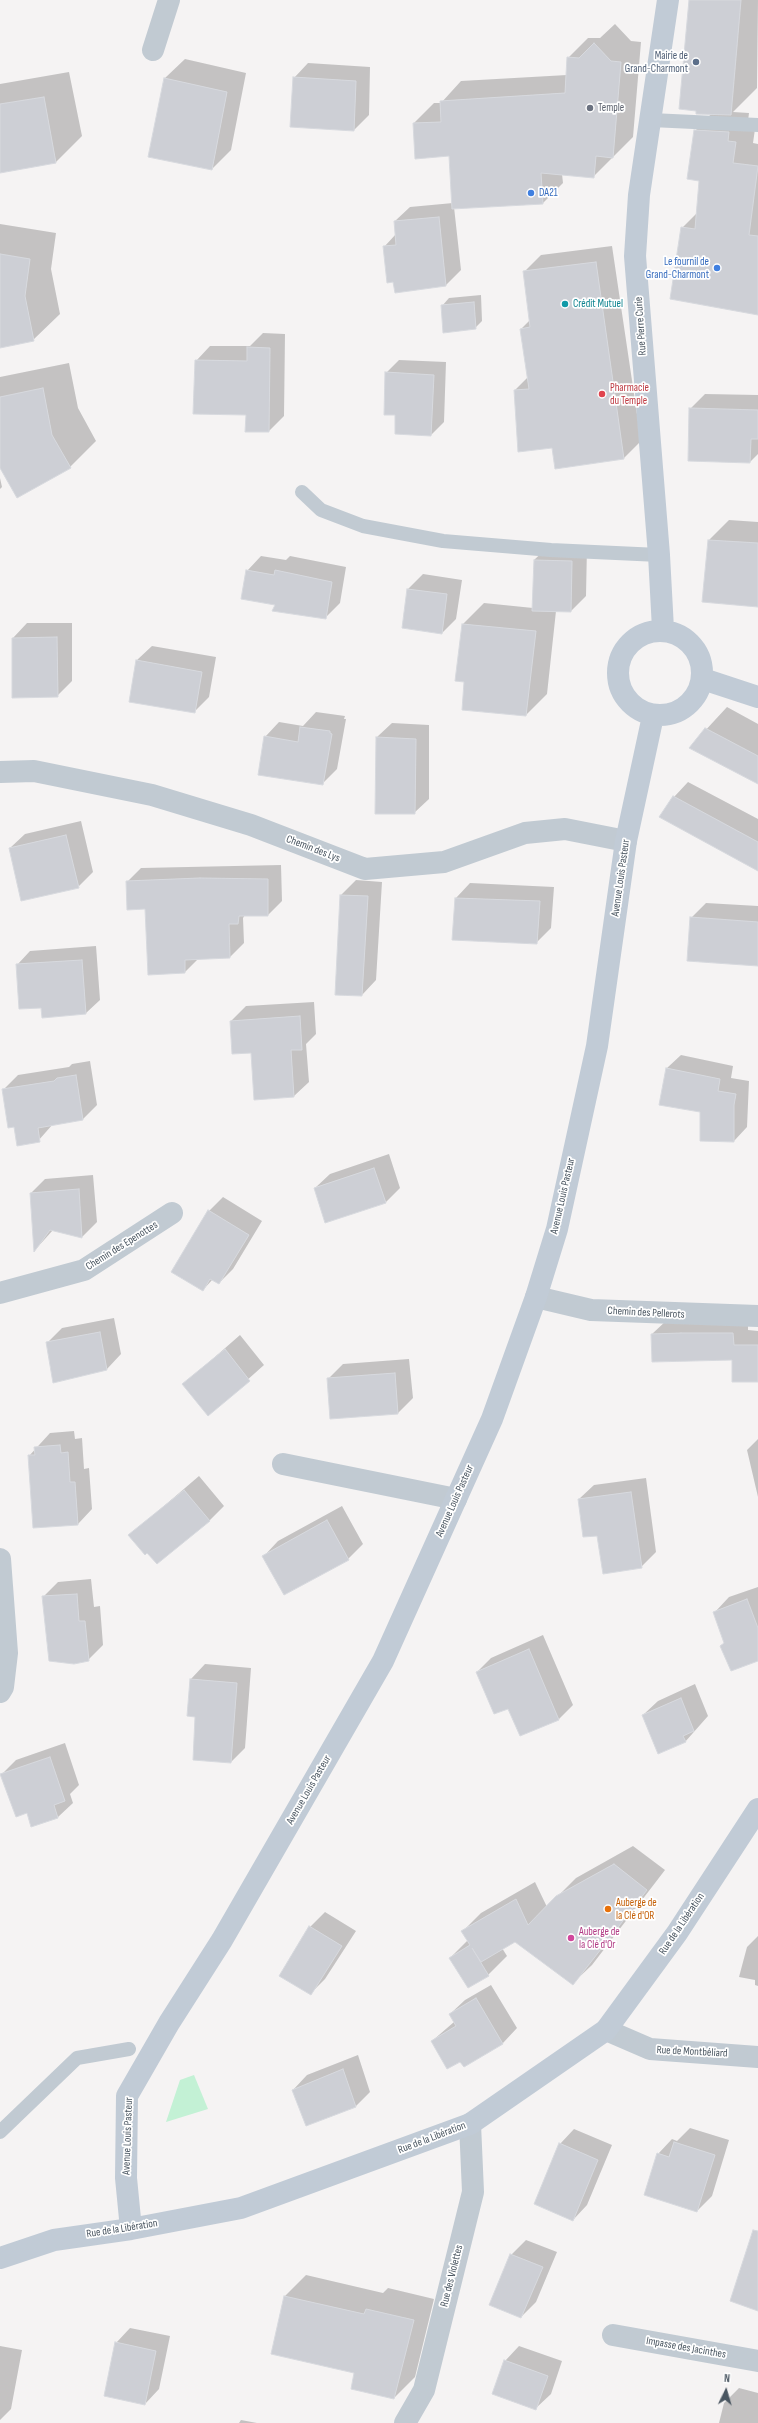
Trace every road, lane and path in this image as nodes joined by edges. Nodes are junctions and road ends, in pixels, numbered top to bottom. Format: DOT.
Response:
graph roads {
  1 [pos="169,0"];
  2 [pos="668,0"];
  3 [pos="153,50"];
  4 [pos="650,120"];
  5 [pos="758,125"];
  6 [pos="302,492"];
  7 [pos="659,554"];
  8 [pos="663,629"];
  9 [pos="703,679"];
  10 [pos="758,697"];
  11 [pos="653,716"];
  12 [pos="0,772"];
  13 [pos="626,840"];
  14 [pos="172,1213"];
  15 [pos="0,1293"];
  16 [pos="536,1297"];
  17 [pos="758,1316"];
  18 [pos="283,1464"];
  19 [pos="456,1499"];
  20 [pos="0,1559"];
  21 [pos="0,1692"];
  22 [pos="758,1809"];
  23 [pos="606,2030"];
  24 [pos="129,2049"];
  25 [pos="758,2057"];
  26 [pos="470,2124"];
  27 [pos="0,2132"];
  28 [pos="131,2229"];
  29 [pos="0,2258"];
  30 [pos="613,2335"];
  31 [pos="758,2362"];
  32 [pos="405,2423"];
  1 -- 3 [label="street"];
  2 -- 4 [label="street, Rue Pierre Curie"];
  4 -- 5 [label="lane"];
  4 -- 7 [label="street, Rue Pierre Curie"];
  6 -- 7 [label="lane"];
  7 -- 8 [label="street, Rue Pierre Curie"];
  8 -- 9 [label="street"];
  8 -- 11 [label="street"];
  9 -- 10 [label="street"];
  9 -- 11 [label="street"];
  11 -- 13 [label="street, Avenue Louis Pasteur"];
  12 -- 13 [label="street, Chemin des Lys"];
  13 -- 16 [label="street, Avenue Louis Pasteur"];
  14 -- 15 [label="street, Chemin des Epenottes"];
  16 -- 17 [label="street, Chemin des Pellerots"];
  16 -- 19 [label="street, Avenue Louis Pasteur"];
  18 -- 19 [label="street"];
  19 -- 28 [label="street, Avenue Louis Pasteur"];
  20 -- 21 [label="street"];
  22 -- 23 [label="street, Rue de la Libération"];
  23 -- 25 [label="street, Rue de Montbéliard"];
  23 -- 26 [label="street, Rue de la Libération"];
  24 -- 27 [label="lane"];
  26 -- 28 [label="street, Rue de la Libération"];
  26 -- 32 [label="street, Rue des Violettes"];
  28 -- 29 [label="street, Rue de la Libération"];
  30 -- 31 [label="street, Impasse des Jacinthes"];
}
